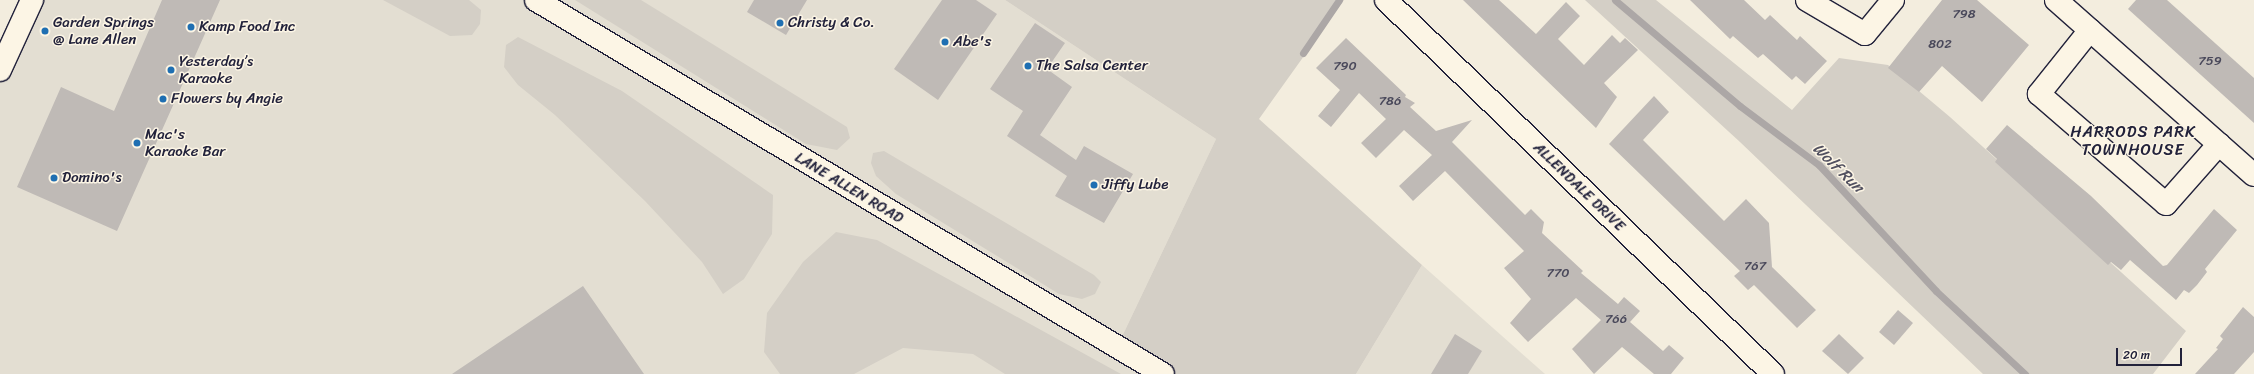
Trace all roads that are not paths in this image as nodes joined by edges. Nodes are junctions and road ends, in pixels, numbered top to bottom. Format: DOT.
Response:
graph roads {
  1 [pos="32,0"];
  2 [pos="536,0"];
  3 [pos="1386,0"];
  4 [pos="1807,0"];
  5 [pos="1892,0"];
  6 [pos="2056,0"];
  7 [pos="2090,30"];
  8 [pos="0,70"];
  9 [pos="2219,144"];
  10 [pos="2254,175"];
  11 [pos="1163,374"];
  12 [pos="1773,374"];
  1 -- 8 [label="street"];
  2 -- 11 [label="street, LANE ALLEN ROAD"];
  3 -- 12 [label="street, ALLENDALE DRIVE"];
  4 -- 5 [label="street"];
  6 -- 7 [label="street"];
  7 -- 9 [label="street"];
  7 -- 9 [label="street"];
  9 -- 10 [label="street"];
}
